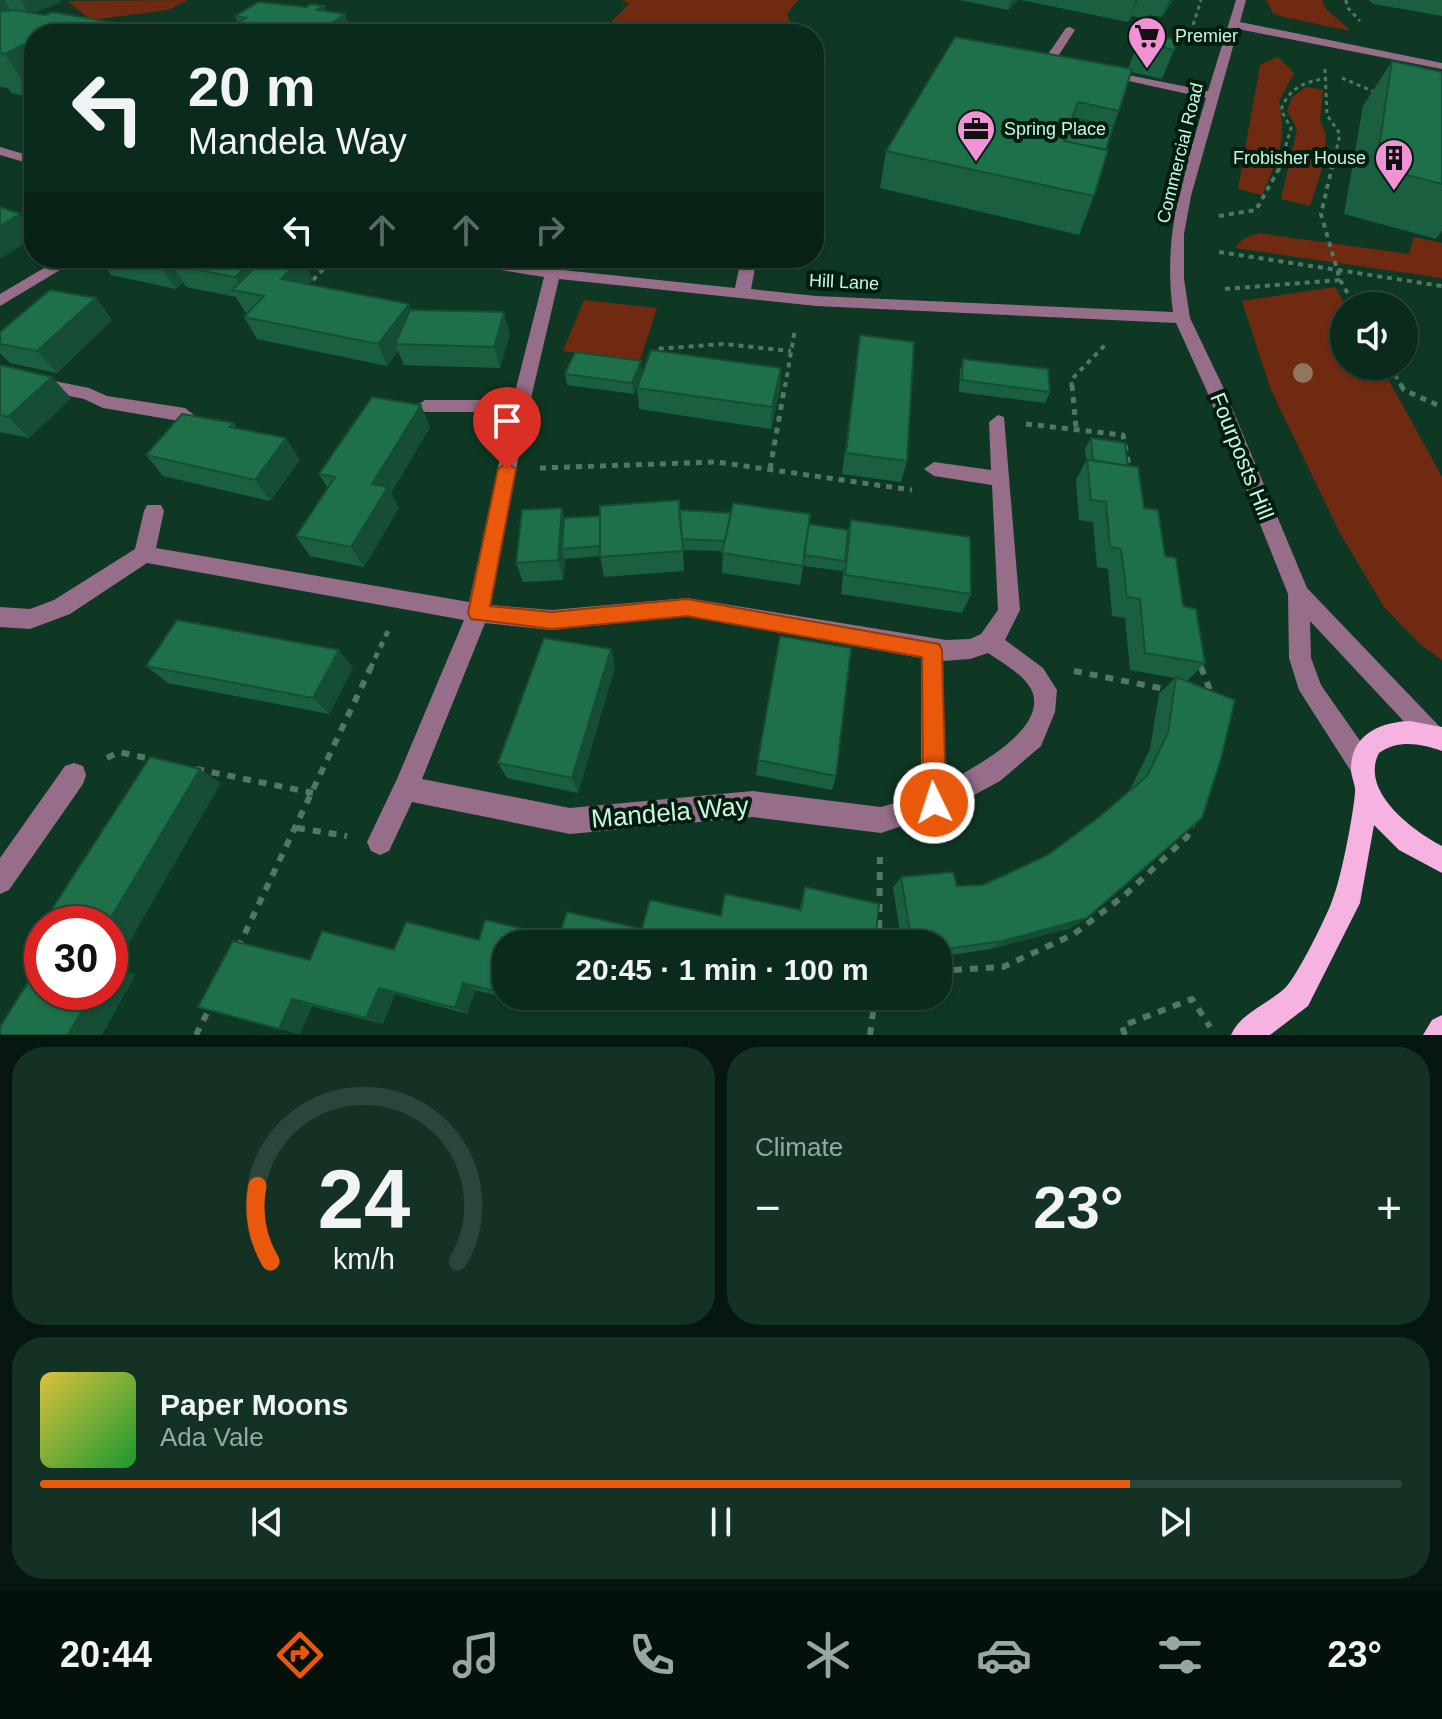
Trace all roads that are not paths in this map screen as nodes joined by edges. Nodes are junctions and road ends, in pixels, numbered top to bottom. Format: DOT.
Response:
graph roads {
  1 [pos="1241,0"];
  2 [pos="1232,24"];
  3 [pos="1070,30"];
  4 [pos="1442,66"];
  5 [pos="1075,69"];
  6 [pos="1090,72"];
  7 [pos="1213,96"];
  8 [pos="0,151"];
  9 [pos="24,158"];
  10 [pos="55,268"];
  11 [pos="517,268"];
  12 [pos="747,268"];
  13 [pos="553,274"];
  14 [pos="742,294"];
  15 [pos="0,301"];
  16 [pos="1182,318"];
  17 [pos="0,376"];
  18 [pos="425,406"];
  19 [pos="520,406"];
  20 [pos="185,415"];
  21 [pos="998,422"];
  22 [pos="934,469"];
  23 [pos="1002,479"];
  24 [pos="154,511"];
  25 [pos="144,554"];
  26 [pos="1299,594"];
  27 [pos="478,613"];
  28 [pos="0,617"];
  29 [pos="990,641"];
  30 [pos="932,650"];
  31 [pos="1437,737"];
  32 [pos="74,775"];
  33 [pos="1365,778"];
  34 [pos="406,788"];
  35 [pos="934,803"];
  36 [pos="380,842"];
  37 [pos="1442,860"];
  38 [pos="3,872"];
  39 [pos="1442,1030"];
  40 [pos="1246,1035"];
  41 [pos="1438,1035"];
  1 -- 2 [label="street, Commercial Road"];
  2 -- 4 [label="street"];
  2 -- 7 [label="street, Commercial Road"];
  3 -- 5 [label="street"];
  6 -- 7 [label="street"];
  7 -- 16 [label="street, Commercial Road"];
  8 -- 9 [label="street"];
  10 -- 15 [label="street"];
  11 -- 13 [label="street, Hill Lane"];
  12 -- 14 [label="street"];
  13 -- 14 [label="street, Hill Lane"];
  13 -- 19 [label="street"];
  14 -- 16 [label="street, Hill Lane"];
  16 -- 26 [label="street, Fourposts Hill"];
  17 -- 20 [label="street"];
  18 -- 19 [label="street"];
  19 -- 27 [label="street"];
  21 -- 23 [label="street"];
  22 -- 23 [label="street"];
  23 -- 29 [label="street"];
  24 -- 25 [label="street"];
  25 -- 27 [label="street"];
  25 -- 28 [label="street"];
  26 -- 31 [label="street, Fourposts Hill"];
  26 -- 33 [label="street, Fourposts Hill"];
  27 -- 30 [label="street"];
  27 -- 34 [label="street"];
  29 -- 30 [label="street"];
  29 -- 35 [label="street, Mandela Way"];
  30 -- 35 [label="street"];
  31 -- 33 [label="main road"];
  32 -- 38 [label="street"];
  33 -- 37 [label="main road"];
  33 -- 40 [label="main road"];
  34 -- 35 [label="street, Mandela Way"];
  34 -- 36 [label="street"];
  39 -- 41 [label="main road"];
}
